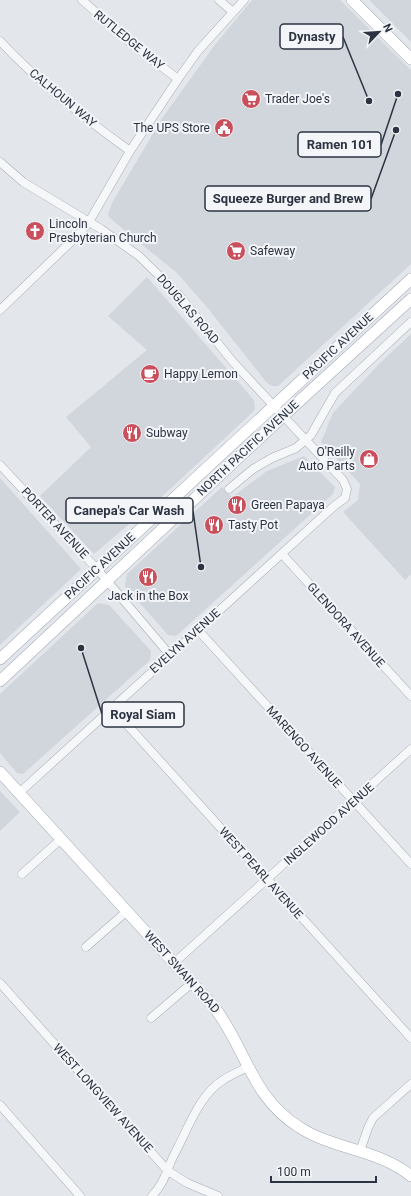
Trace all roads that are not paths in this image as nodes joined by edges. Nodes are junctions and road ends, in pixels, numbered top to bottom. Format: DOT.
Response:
graph roads {
  1 [pos="82,0"];
  2 [pos="219,0"];
  3 [pos="244,0"];
  4 [pos="352,0"];
  5 [pos="234,12"];
  6 [pos="0,41"];
  7 [pos="411,59"];
  8 [pos="178,79"];
  9 [pos="130,151"];
  10 [pos="0,162"];
  11 [pos="88,222"];
  12 [pos="411,279"];
  13 [pos="411,299"];
  14 [pos="0,310"];
  15 [pos="411,322"];
  16 [pos="273,406"];
  17 [pos="283,416"];
  18 [pos="304,440"];
  19 [pos="0,465"];
  20 [pos="229,489"];
  21 [pos="348,489"];
  22 [pos="282,554"];
  23 [pos="97,569"];
  24 [pos="106,581"];
  25 [pos="198,630"];
  26 [pos="170,655"];
  27 [pos="0,659"];
  28 [pos="0,681"];
  29 [pos="411,696"];
  30 [pos="112,708"];
  31 [pos="411,749"];
  32 [pos="0,772"];
  33 [pos="20,793"];
  34 [pos="354,801"];
  35 [pos="61,839"];
  36 [pos="411,864"];
  37 [pos="22,874"];
  38 [pos="268,879"];
  39 [pos="127,911"];
  40 [pos="86,946"];
  41 [pos="174,963"];
  42 [pos="0,982"];
  43 [pos="192,982"];
  44 [pos="151,1018"];
  45 [pos="411,1038"];
  46 [pos="248,1067"];
  47 [pos="411,1084"];
  48 [pos="0,1105"];
  49 [pos="360,1151"];
  50 [pos="168,1171"];
  51 [pos="411,1176"];
  52 [pos="80,1196"];
  53 [pos="152,1196"];
  54 [pos="218,1196"];
  1 -- 8 [label="street, RUTLEDGE WAY"];
  2 -- 5 [label="street"];
  3 -- 5 [label="street"];
  4 -- 7 [label="main road"];
  5 -- 8 [label="street"];
  6 -- 9 [label="street, CALHOUN WAY"];
  8 -- 9 [label="street"];
  9 -- 11 [label="street"];
  10 -- 11 [label="street, DOUGLAS ROAD"];
  11 -- 14 [label="street"];
  11 -- 16 [label="street, DOUGLAS ROAD"];
  12 -- 16 [label="main road, PACIFIC AVENUE"];
  13 -- 17 [label="main road, NORTH PACIFIC AVENUE"];
  15 -- 18 [label="street"];
  16 -- 17 [label="street, DOUGLAS ROAD"];
  16 -- 23 [label="main road, PACIFIC AVENUE"];
  17 -- 18 [label="street, DOUGLAS ROAD"];
  17 -- 24 [label="main road, NORTH PACIFIC AVENUE"];
  18 -- 20 [label="street"];
  18 -- 21 [label="street, DOUGLAS ROAD"];
  19 -- 23 [label="street, PORTER AVENUE"];
  21 -- 22 [label="street, EVELYN AVENUE"];
  22 -- 25 [label="street, EVELYN AVENUE"];
  22 -- 29 [label="street, GLENDORA AVENUE"];
  23 -- 24 [label="street, PORTER AVENUE"];
  23 -- 27 [label="main road, PACIFIC AVENUE"];
  24 -- 26 [label="street, PORTER AVENUE"];
  24 -- 28 [label="main road, NORTH PACIFIC AVENUE"];
  25 -- 26 [label="street, EVELYN AVENUE"];
  25 -- 34 [label="street, MARENGO AVENUE"];
  26 -- 30 [label="street, EVELYN AVENUE"];
  30 -- 33 [label="street, EVELYN AVENUE"];
  30 -- 38 [label="street, WEST PEARL AVENUE"];
  31 -- 34 [label="street, INGLEWOOD AVENUE"];
  32 -- 33 [label="main road, WEST SWAIN ROAD"];
  33 -- 35 [label="main road, WEST SWAIN ROAD"];
  34 -- 36 [label="street, MARENGO AVENUE"];
  34 -- 38 [label="street, INGLEWOOD AVENUE"];
  35 -- 37 [label="street"];
  35 -- 39 [label="main road, WEST SWAIN ROAD"];
  38 -- 41 [label="street, INGLEWOOD AVENUE"];
  38 -- 45 [label="street, WEST PEARL AVENUE"];
  39 -- 40 [label="street"];
  39 -- 41 [label="main road, WEST SWAIN ROAD"];
  41 -- 43 [label="main road, WEST SWAIN ROAD"];
  42 -- 50 [label="street, WEST LONGVIEW AVENUE"];
  43 -- 44 [label="street"];
  43 -- 46 [label="main road, WEST SWAIN ROAD"];
  46 -- 49 [label="main road, WEST SWAIN ROAD"];
  46 -- 50 [label="street"];
  47 -- 49 [label="street"];
  48 -- 52 [label="street"];
  49 -- 51 [label="main road, WEST SWAIN ROAD"];
  50 -- 53 [label="street"];
  50 -- 54 [label="street, WEST LONGVIEW AVENUE"];
}
